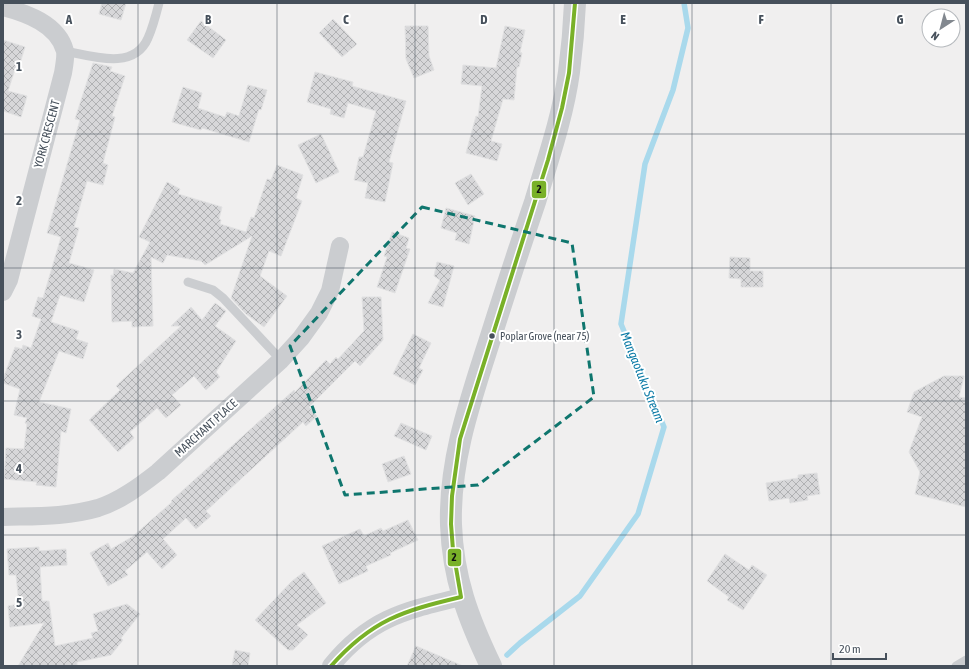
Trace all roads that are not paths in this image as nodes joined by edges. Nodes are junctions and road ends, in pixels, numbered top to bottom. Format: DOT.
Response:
graph roads {
  1 [pos="159,3"];
  2 [pos="575,3"];
  3 [pos="3,7"];
  4 [pos="65,51"];
  5 [pos="340,246"];
  6 [pos="188,282"];
  7 [pos="3,292"];
  8 [pos="281,360"];
  9 [pos="3,517"];
  10 [pos="461,597"];
  11 [pos="966,660"];
  12 [pos="331,666"];
  13 [pos="491,666"];
  14 [pos="956,666"];
  1 -- 4 [label="lane"];
  2 -- 10 [label="street"];
  3 -- 4 [label="street"];
  4 -- 7 [label="street, YORK CRESCENT"];
  5 -- 8 [label="street, MARCHANT PLACE"];
  6 -- 8 [label="lane"];
  8 -- 9 [label="street, MARCHANT PLACE"];
  10 -- 12 [label="street"];
  10 -- 13 [label="street"];
  11 -- 14 [label="lane"];
}
